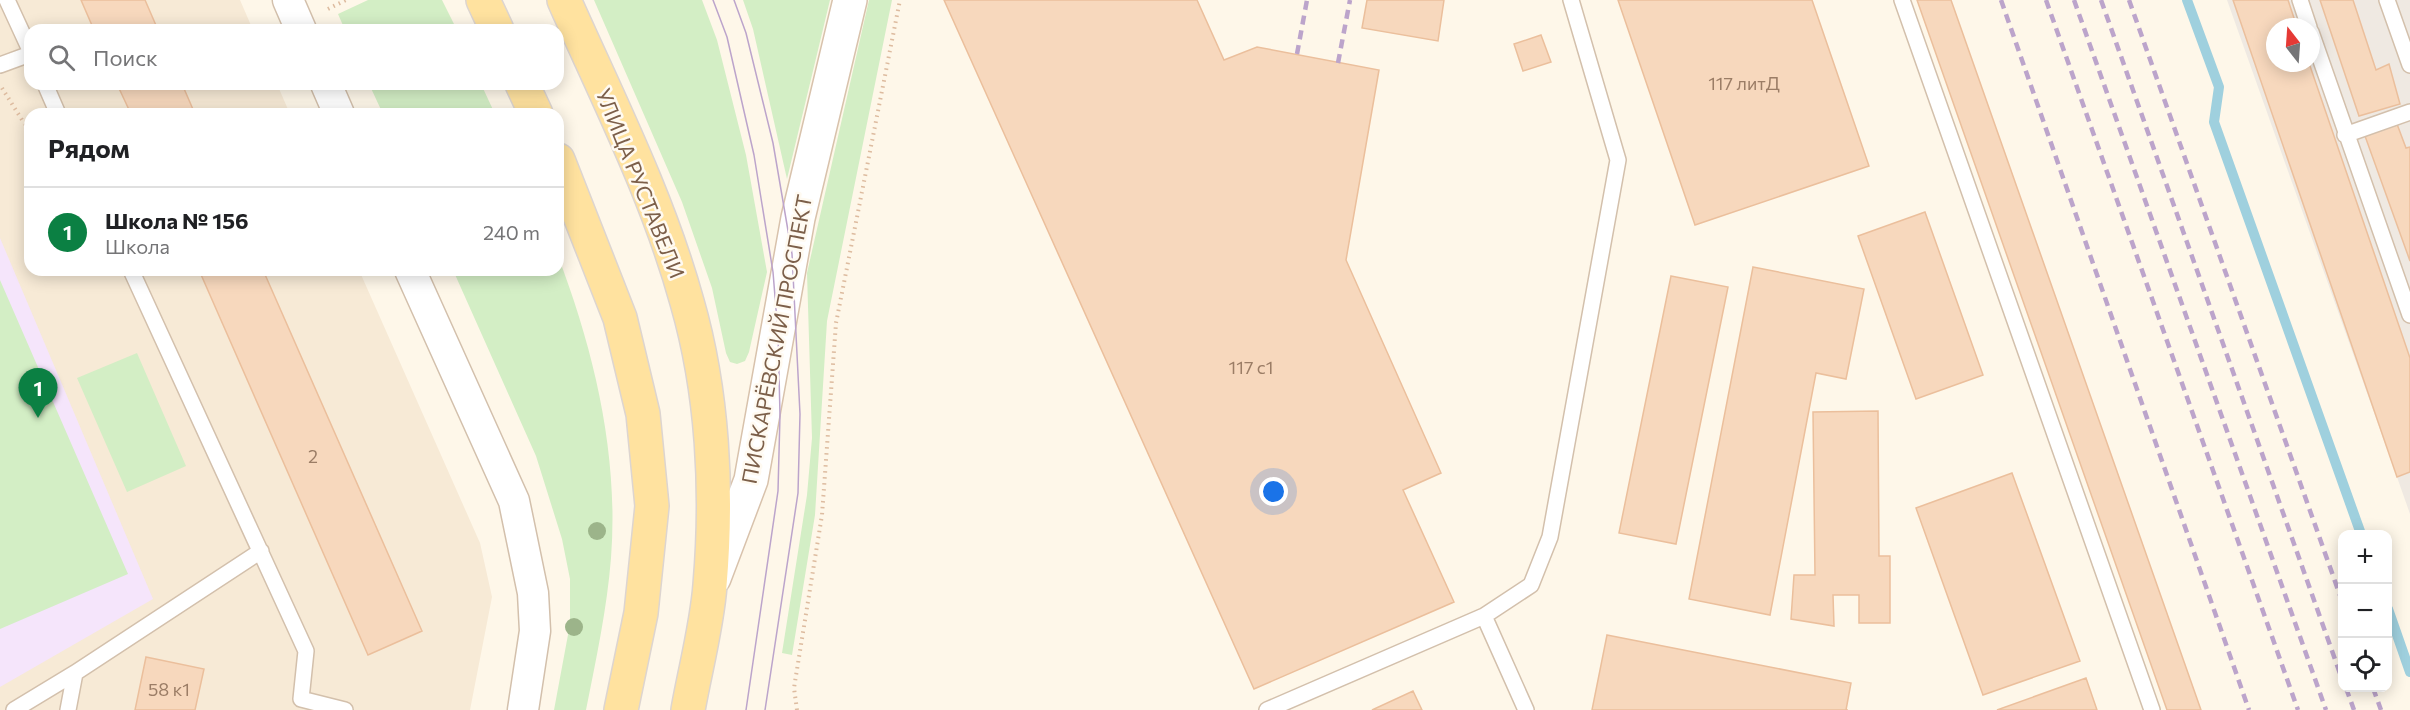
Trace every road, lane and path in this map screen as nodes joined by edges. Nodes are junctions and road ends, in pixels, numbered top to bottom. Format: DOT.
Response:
graph roads {
  1 [pos="7,0"];
  2 [pos="288,0"];
  3 [pos="483,0"];
  4 [pos="564,0"];
  5 [pos="850,0"];
  6 [pos="900,0"];
  7 [pos="1571,0"];
  8 [pos="1902,0"];
  9 [pos="2300,0"];
  10 [pos="2387,0"];
  11 [pos="2306,18"];
  12 [pos="299,24"];
  13 [pos="494,24"];
  14 [pos="24,38"];
  15 [pos="24,55"];
  16 [pos="2320,59"];
  17 [pos="2410,64"];
  18 [pos="0,65"];
  19 [pos="0,85"];
  20 [pos="48,90"];
  21 [pos="329,90"];
  22 [pos="525,90"];
  23 [pos="55,108"];
  24 [pos="336,108"];
  25 [pos="533,108"];
  26 [pos="2410,112"];
  27 [pos="24,123"];
  28 [pos="2345,135"];
  29 [pos="564,175"];
  30 [pos="134,276"];
  31 [pos="413,276"];
  32 [pos="2410,315"];
  33 [pos="261,551"];
  34 [pos="710,587"];
  35 [pos="1484,616"];
  36 [pos="75,673"];
  37 [pos="299,705"];
  38 [pos="14,710"];
  39 [pos="68,710"];
  40 [pos="345,710"];
  41 [pos="523,710"];
  42 [pos="621,710"];
  43 [pos="688,710"];
  44 [pos="797,710"];
  45 [pos="1267,710"];
  46 [pos="1526,710"];
  47 [pos="2152,710"];
  1 -- 14 [label="lane"];
  2 -- 12 [label="street"];
  3 -- 13 [label="main road"];
  4 -- 34 [label="main road, УЛИЦА РУСТАВЕЛИ"];
  5 -- 34 [label="main road, ПИСКАРЁВСКИЙ ПРОСПЕКТ"];
  6 -- 44 [label="path"];
  7 -- 35 [label="lane"];
  8 -- 47 [label="lane"];
  9 -- 11 [label="lane"];
  10 -- 17 [label="lane"];
  15 -- 18 [label="lane"];
  16 -- 28 [label="lane"];
  19 -- 27 [label="path"];
  20 -- 23 [label="lane"];
  21 -- 24 [label="street"];
  22 -- 25 [label="main road"];
  26 -- 28 [label="lane"];
  28 -- 32 [label="lane"];
  29 -- 42 [label="main road"];
  30 -- 33 [label="lane"];
  31 -- 41 [label="street"];
  33 -- 36 [label="lane"];
  33 -- 37 [label="lane"];
  34 -- 43 [label="main road, ПИСКАРЁВСКИЙ ПРОСПЕКТ"];
  35 -- 45 [label="lane"];
  35 -- 46 [label="lane"];
  36 -- 38 [label="lane"];
  36 -- 39 [label="lane"];
  37 -- 40 [label="lane"];
}
